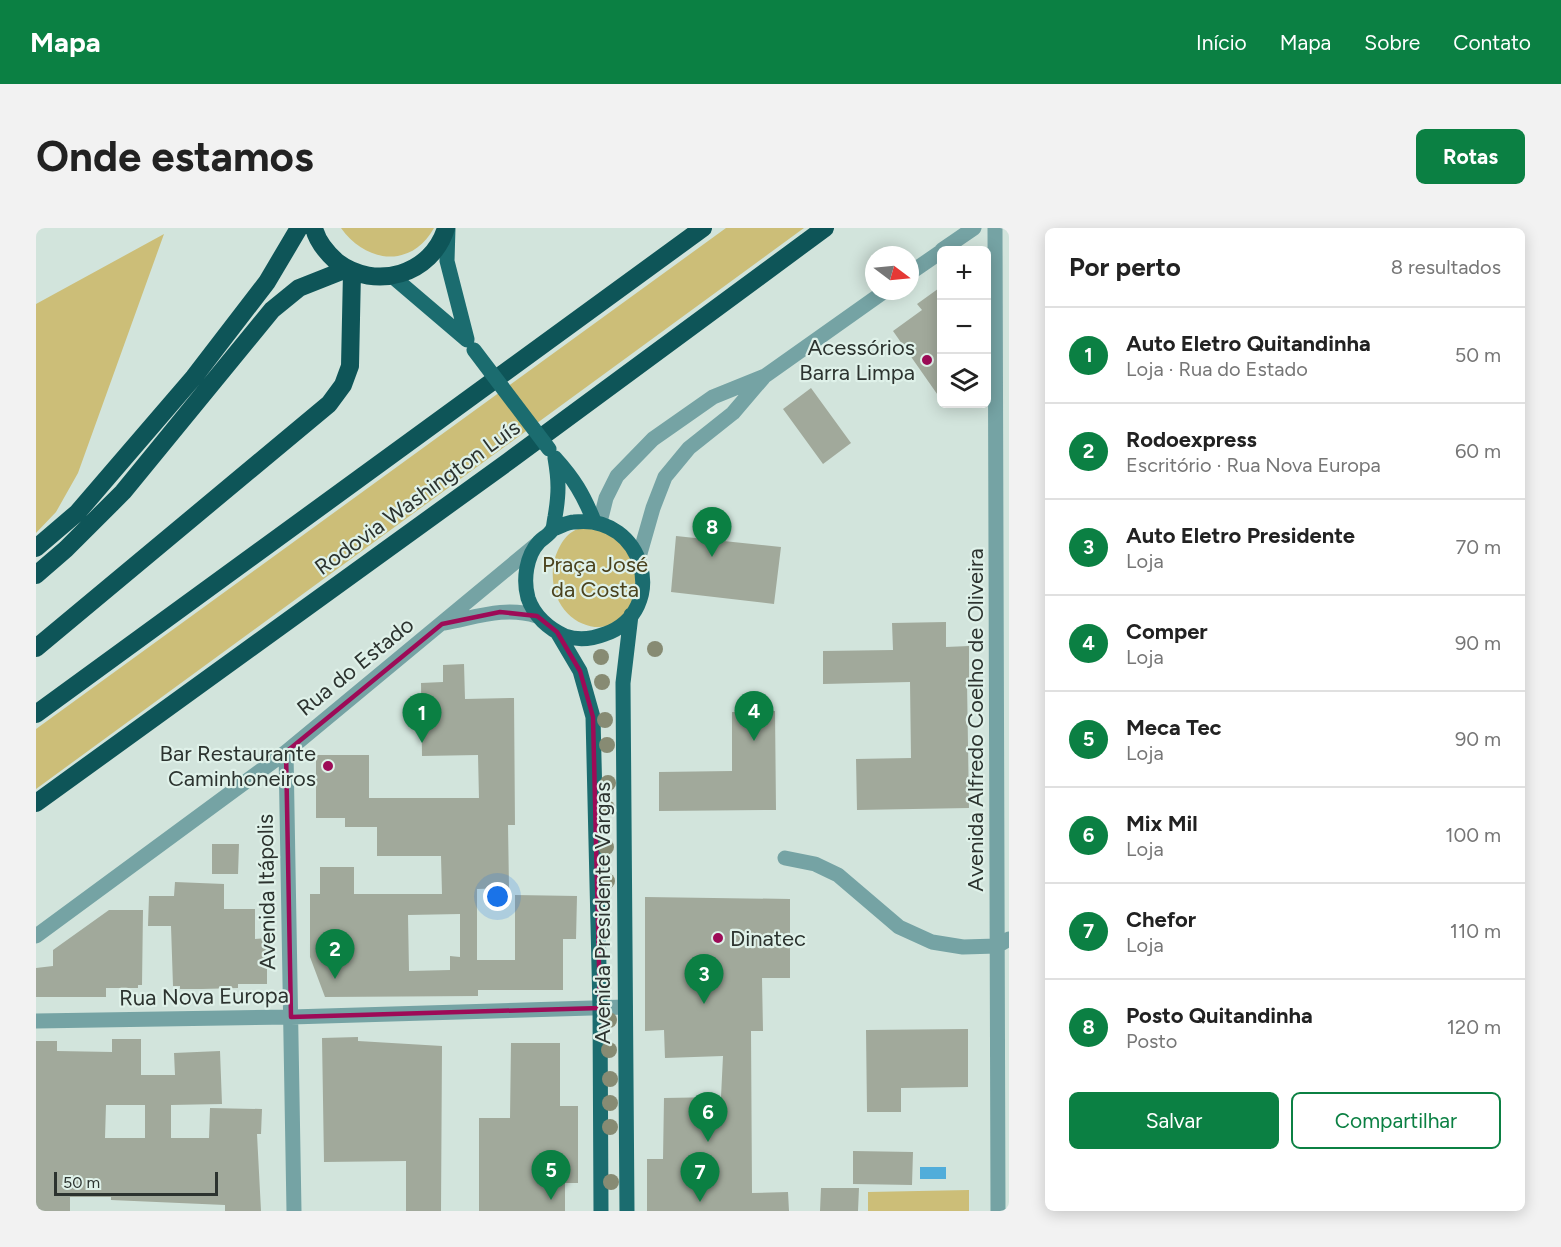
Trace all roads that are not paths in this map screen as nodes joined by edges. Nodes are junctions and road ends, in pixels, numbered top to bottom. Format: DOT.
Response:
graph roads {
  1 [pos="299,228"];
  2 [pos="314,228"];
  3 [pos="447,228"];
  4 [pos="704,228"];
  5 [pos="825,228"];
  6 [pos="974,228"];
  7 [pos="995,228"];
  8 [pos="949,246"];
  9 [pos="937,254"];
  10 [pos="919,267"];
  11 [pos="349,270"];
  12 [pos="392,276"];
  13 [pos="872,300"];
  14 [pos="470,344"];
  15 [pos="765,376"];
  16 [pos="552,454"];
  17 [pos="597,522"];
  18 [pos="553,529"];
  19 [pos="537,544"];
  20 [pos="36,548"];
  21 [pos="639,557"];
  22 [pos="36,575"];
  23 [pos="631,615"];
  24 [pos="537,616"];
  25 [pos="442,624"];
  26 [pos="557,632"];
  27 [pos="36,648"];
  28 [pos="36,714"];
  29 [pos="285,752"];
  30 [pos="36,803"];
  31 [pos="785,858"];
  32 [pos="36,936"];
  33 [pos="1003,942"];
  34 [pos="625,1007"];
  35 [pos="600,1008"];
  36 [pos="291,1017"];
  37 [pos="36,1021"];
  38 [pos="294,1211"];
  39 [pos="601,1211"];
  40 [pos="627,1211"];
  41 [pos="998,1211"];
  1 -- 20 [label="highway"];
  2 -- 11 [label="highway"];
  3 -- 12 [label="highway"];
  3 -- 14 [label="main road"];
  4 -- 28 [label="highway"];
  5 -- 30 [label="highway, Rodovia Washington Luís"];
  6 -- 8 [label="street"];
  7 -- 33 [label="street, Avenida Alfredo Coelho de Oliveira"];
  9 -- 10 [label="street"];
  11 -- 12 [label="highway"];
  11 -- 22 [label="highway"];
  11 -- 27 [label="highway"];
  12 -- 14 [label="main road"];
  13 -- 15 [label="street"];
  14 -- 16 [label="main road, bridge"];
  15 -- 17 [label="street"];
  15 -- 21 [label="street"];
  16 -- 17 [label="main road"];
  16 -- 18 [label="main road"];
  17 -- 18 [label="main road"];
  17 -- 21 [label="main road"];
  18 -- 19 [label="main road"];
  19 -- 24 [label="main road"];
  19 -- 25 [label="street, Rua do Estado"];
  21 -- 23 [label="main road"];
  23 -- 26 [label="main road"];
  23 -- 34 [label="main road, Avenida Presidente Vargas"];
  24 -- 25 [label="street, Rua do Estado"];
  24 -- 26 [label="main road"];
  25 -- 29 [label="street, Rua do Estado"];
  26 -- 35 [label="main road, Avenida Presidente Vargas"];
  29 -- 32 [label="street, Rua do Estado"];
  29 -- 36 [label="street, Avenida Itápolis"];
  31 -- 33 [label="street"];
  33 -- 41 [label="street, Avenida Alfredo Coelho de Oliveira"];
  34 -- 35 [label="street, Rua Nova Europa"];
  34 -- 40 [label="main road, Avenida Presidente Vargas"];
  35 -- 36 [label="street, Rua Nova Europa"];
  35 -- 39 [label="main road, Avenida Presidente Vargas"];
  36 -- 37 [label="street, Rua Nova Europa"];
  36 -- 38 [label="street, Avenida Itápolis"];
}
